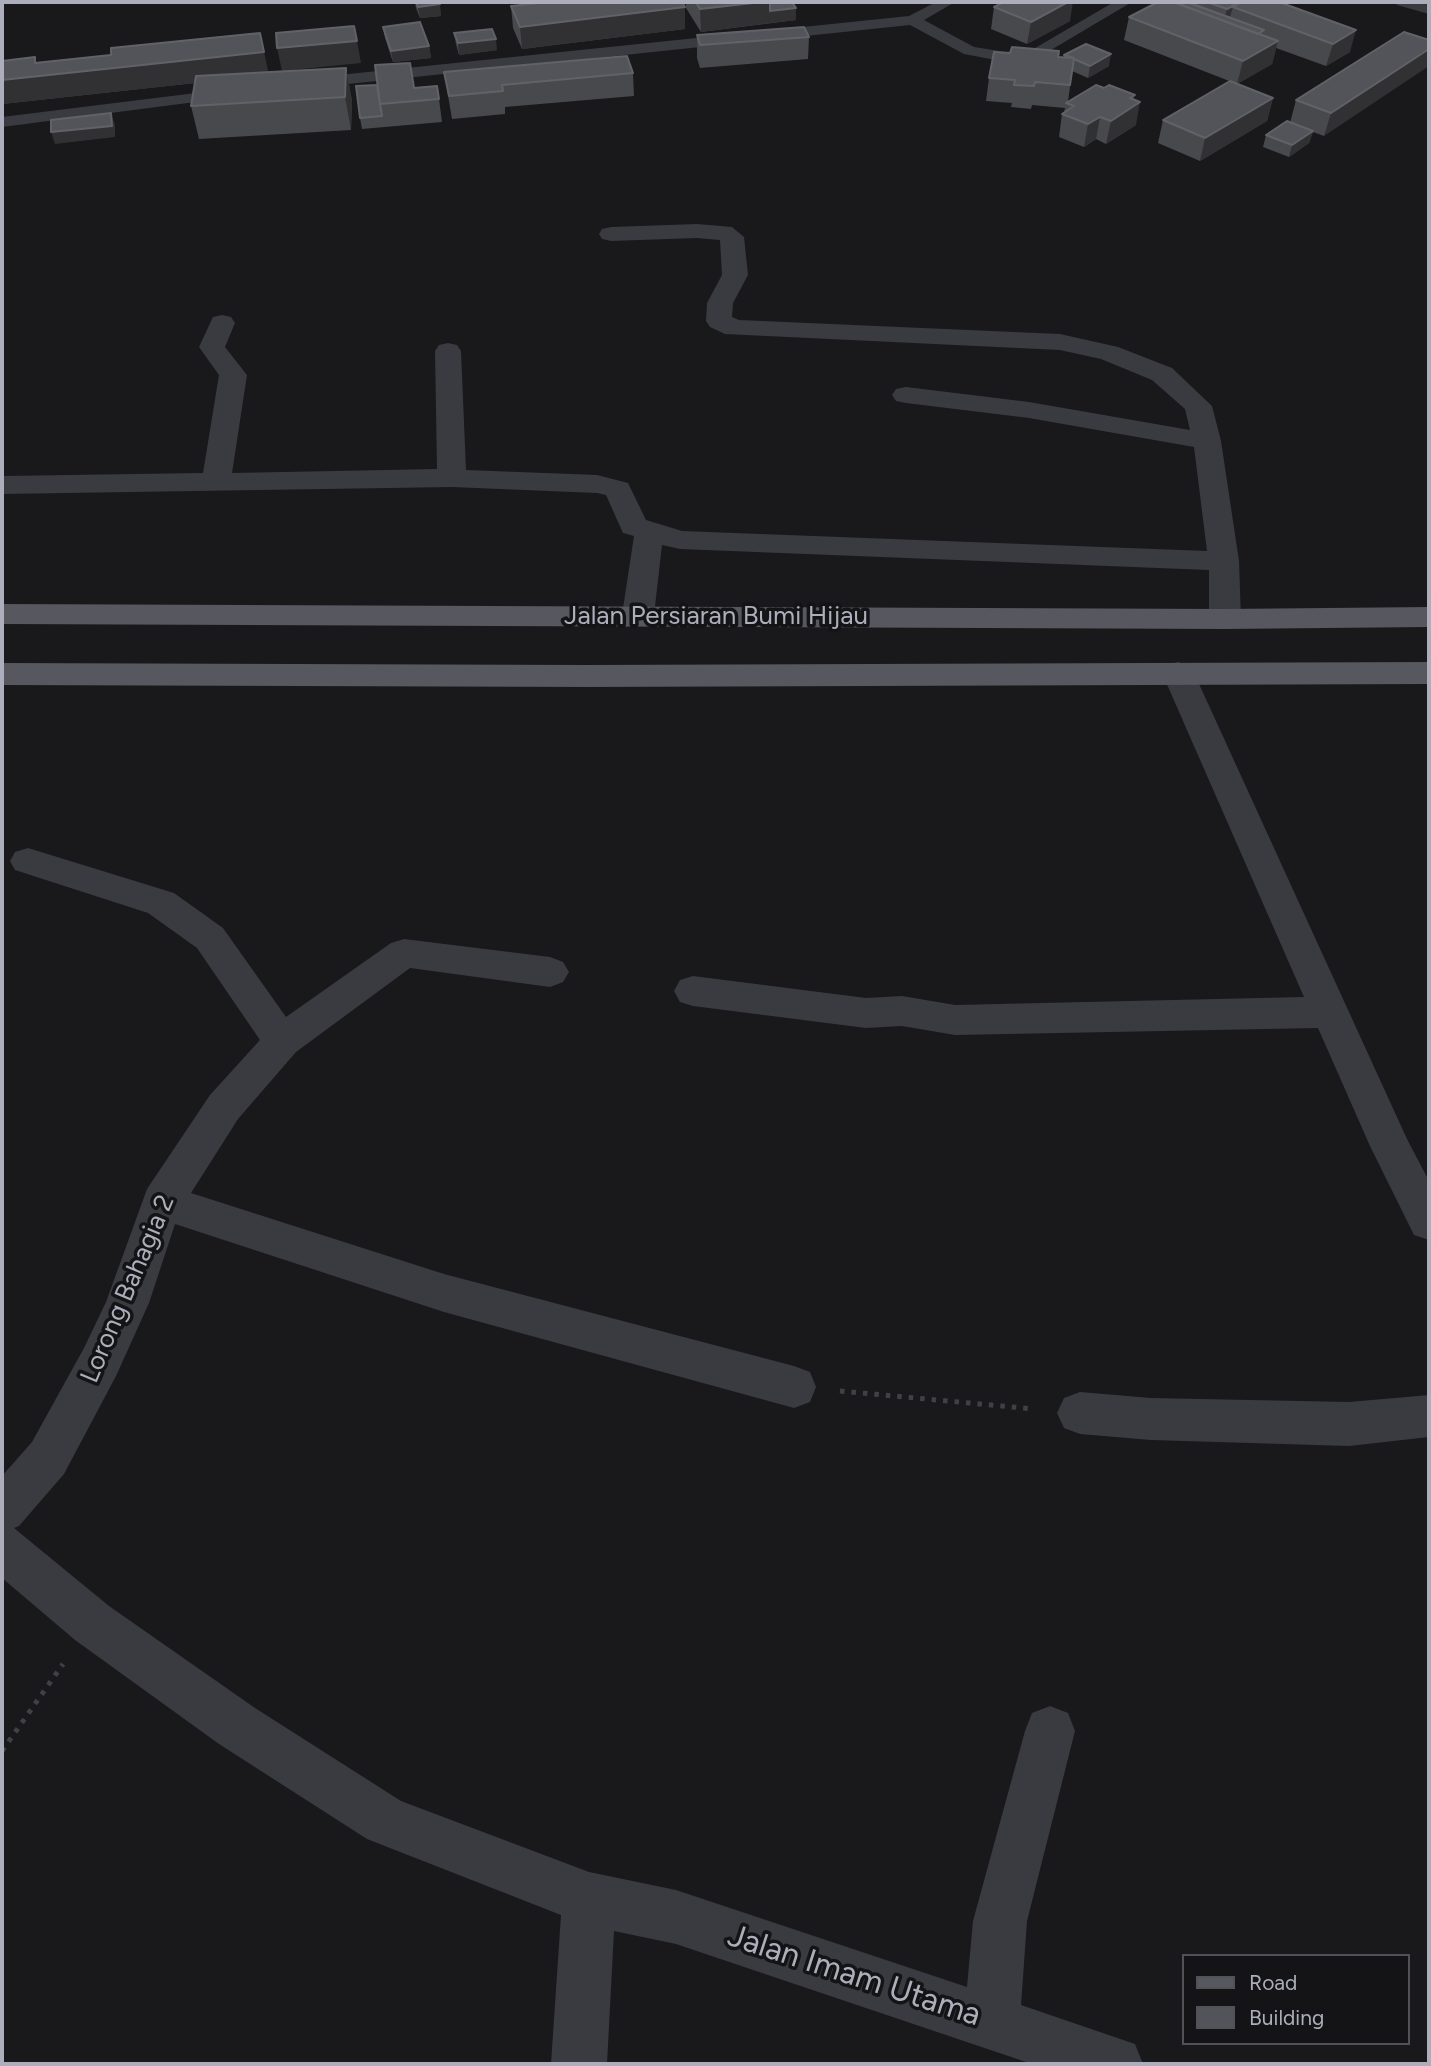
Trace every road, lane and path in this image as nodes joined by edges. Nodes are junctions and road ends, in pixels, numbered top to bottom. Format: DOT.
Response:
graph roads {
  1 [pos="947,2"];
  2 [pos="1124,2"];
  3 [pos="1402,2"];
  4 [pos="1429,10"];
  5 [pos="912,20"];
  6 [pos="292,86"];
  7 [pos="251,91"];
  8 [pos="2,122"];
  9 [pos="611,234"];
  10 [pos="222,323"];
  11 [pos="448,351"];
  12 [pos="906,395"];
  13 [pos="1207,441"];
  14 [pos="452,478"];
  15 [pos="216,481"];
  16 [pos="2,485"];
  17 [pos="649,532"];
  18 [pos="1224,561"];
  19 [pos="2,614"];
  20 [pos="638,615"];
  21 [pos="1429,617"];
  22 [pos="1225,619"];
  23 [pos="115,644"];
  24 [pos="1178,673"];
  25 [pos="1429,673"];
  26 [pos="2,674"];
  27 [pos="29,861"];
  28 [pos="550,972"];
  29 [pos="693,991"];
  30 [pos="1331,1012"];
  31 [pos="282,1041"];
  32 [pos="162,1202"];
  33 [pos="1429,1222"];
  34 [pos="794,1387"];
  35 [pos="1080,1413"];
  36 [pos="1429,1416"];
  37 [pos="2,1510"];
  38 [pos="2,1548"];
  39 [pos="92,1623"];
  40 [pos="1050,1731"];
  41 [pos="2,1751"];
  42 [pos="589,1899"];
  43 [pos="992,2022"];
  44 [pos="579,2064"];
  45 [pos="1115,2064"];
  1 -- 5 [label="lane"];
  2 -- 5 [label="lane"];
  3 -- 4 [label="lane"];
  5 -- 6 [label="lane"];
  7 -- 8 [label="lane"];
  9 -- 13 [label="street"];
  10 -- 15 [label="street"];
  11 -- 14 [label="street"];
  12 -- 13 [label="street"];
  13 -- 18 [label="street"];
  14 -- 15 [label="street"];
  14 -- 17 [label="street"];
  15 -- 16 [label="street"];
  17 -- 18 [label="street"];
  17 -- 20 [label="street"];
  18 -- 22 [label="street"];
  19 -- 23 [label="main road, Jalan Persiaran Bumi Hijau"];
  20 -- 22 [label="main road, Jalan Persiaran Bumi Hijau"];
  20 -- 23 [label="main road, Jalan Persiaran Bumi Hijau"];
  21 -- 22 [label="main road, Jalan Persiaran Bumi Hijau"];
  23 -- 24 [label="main road, Jalan Persiaran Bumi Hijau"];
  23 -- 26 [label="main road, Jalan Persiaran Bumi Hijau"];
  24 -- 25 [label="main road, Jalan Persiaran Bumi Hijau"];
  24 -- 30 [label="street"];
  27 -- 31 [label="street"];
  28 -- 31 [label="street, Lorong Bahagia 2"];
  29 -- 30 [label="street"];
  30 -- 33 [label="street"];
  31 -- 32 [label="street, Lorong Bahagia 2"];
  32 -- 34 [label="street"];
  32 -- 37 [label="street, Lorong Bahagia 2"];
  34 -- 35 [label="path"];
  35 -- 36 [label="street"];
  38 -- 39 [label="street, Jalan Imam Utama"];
  39 -- 41 [label="path"];
  39 -- 42 [label="street, Jalan Imam Utama"];
  40 -- 43 [label="street"];
  42 -- 43 [label="street, Jalan Imam Utama"];
  42 -- 44 [label="street"];
  43 -- 45 [label="street, Jalan Imam Utama"];
}
